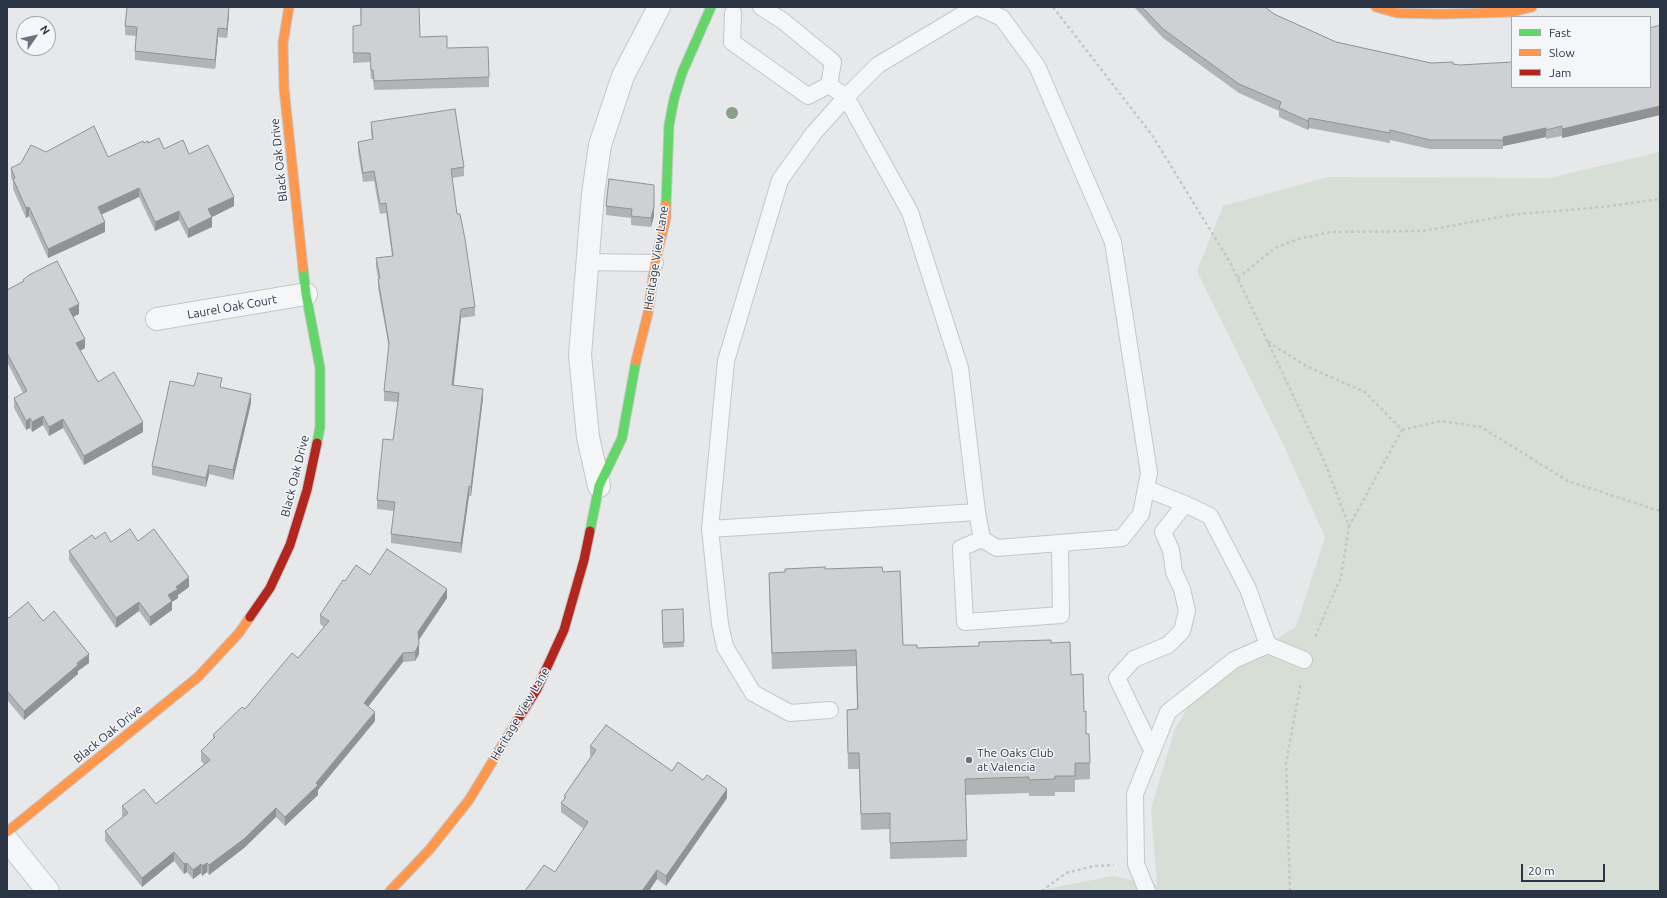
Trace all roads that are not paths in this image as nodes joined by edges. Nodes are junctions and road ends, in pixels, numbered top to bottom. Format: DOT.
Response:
graph roads {
  1 [pos="289,7"];
  2 [pos="659,7"];
  3 [pos="711,7"];
  4 [pos="761,7"];
  5 [pos="976,7"];
  6 [pos="1376,7"];
  7 [pos="1532,7"];
  8 [pos="732,9"];
  9 [pos="953,12"];
  10 [pos="829,85"];
  11 [pos="846,96"];
  12 [pos="587,262"];
  13 [pos="655,263"];
  14 [pos="306,294"];
  15 [pos="157,319"];
  16 [pos="599,486"];
  17 [pos="1147,489"];
  18 [pos="1185,504"];
  19 [pos="977,512"];
  20 [pos="710,529"];
  21 [pos="982,539"];
  22 [pos="1060,544"];
  23 [pos="1268,645"];
  24 [pos="1304,660"];
  25 [pos="830,710"];
  26 [pos="1152,750"];
  27 [pos="7,832"];
  28 [pos="7,840"];
  29 [pos="48,891"];
  30 [pos="390,891"];
  31 [pos="1147,891"];
  1 -- 14 [label="street, Black Oak Drive"];
  2 -- 12 [label="street, Heritage View Lane"];
  3 -- 13 [label="street, Heritage View Lane"];
  4 -- 10 [label="lane"];
  5 -- 9 [label="lane"];
  5 -- 17 [label="lane"];
  6 -- 7 [label="street"];
  8 -- 10 [label="lane"];
  9 -- 11 [label="lane"];
  10 -- 11 [label="lane"];
  11 -- 19 [label="lane"];
  11 -- 20 [label="lane"];
  12 -- 13 [label="lane"];
  12 -- 16 [label="street, Heritage View Lane"];
  13 -- 16 [label="street, Heritage View Lane"];
  14 -- 15 [label="street, Laurel Oak Court"];
  14 -- 27 [label="street, Black Oak Drive"];
  16 -- 30 [label="street, Heritage View Lane"];
  17 -- 18 [label="lane"];
  17 -- 22 [label="lane"];
  18 -- 23 [label="lane"];
  18 -- 26 [label="lane"];
  19 -- 20 [label="lane"];
  19 -- 21 [label="lane"];
  20 -- 25 [label="lane"];
  21 -- 22 [label="lane"];
  21 -- 22 [label="lane"];
  23 -- 24 [label="lane"];
  23 -- 26 [label="lane"];
  26 -- 31 [label="lane"];
  28 -- 29 [label="street"];
}
